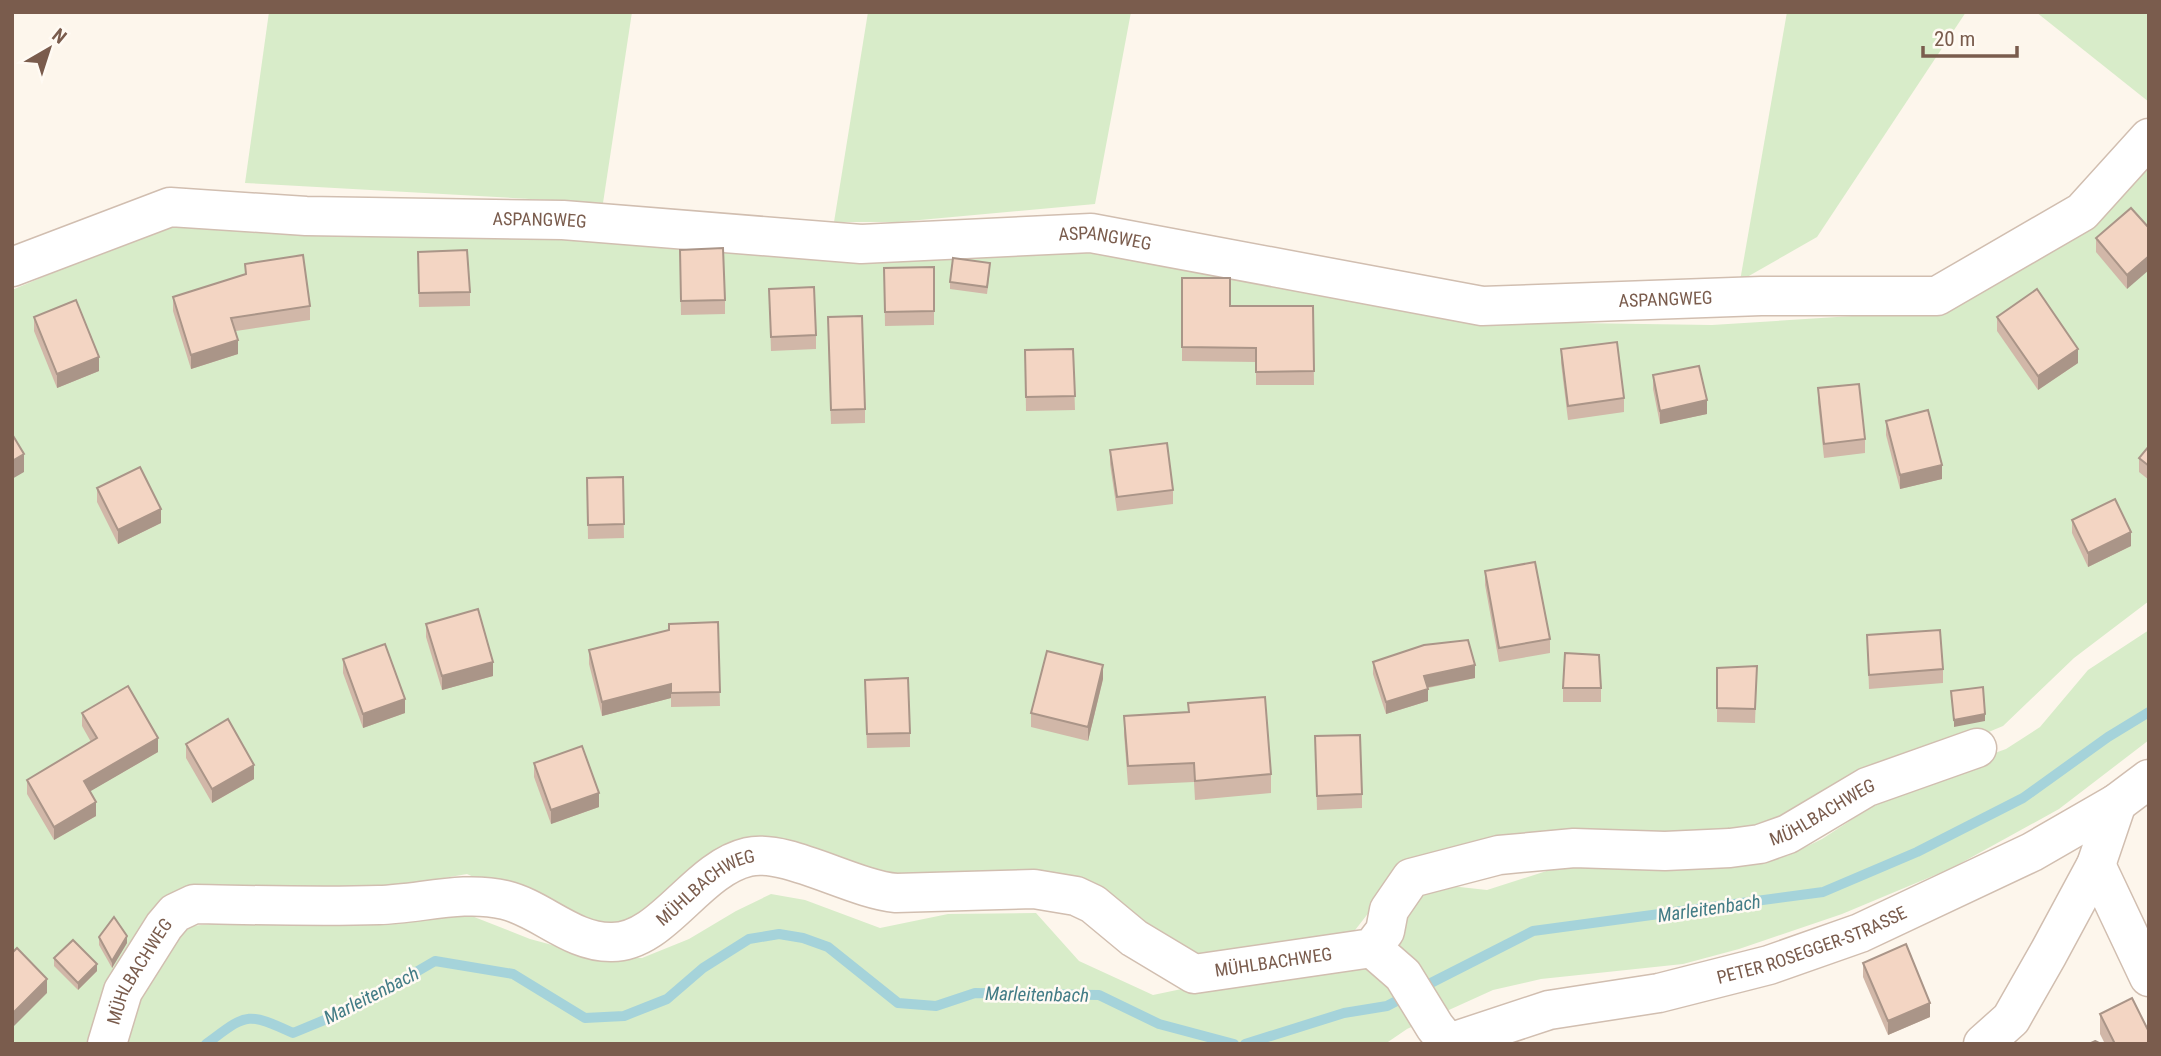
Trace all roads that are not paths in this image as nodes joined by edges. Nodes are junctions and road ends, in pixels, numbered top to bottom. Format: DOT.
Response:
graph roads {
  1 [pos="2149,138"];
  2 [pos="12,267"];
  3 [pos="1977,748"];
  4 [pos="2149,779"];
  5 [pos="2117,803"];
  6 [pos="2096,865"];
  7 [pos="1372,948"];
  8 [pos="2149,976"];
  9 [pos="1447,1043"];
  10 [pos="107,1044"];
  11 [pos="1983,1044"];
  1 -- 2 [label="street, ASPANGWEG"];
  3 -- 7 [label="street, MÜHLBACHWEG"];
  4 -- 5 [label="street, PETER ROSEGGER-STRASSE"];
  5 -- 6 [label="street"];
  5 -- 9 [label="street, PETER ROSEGGER-STRASSE"];
  6 -- 8 [label="street"];
  6 -- 11 [label="street"];
  7 -- 9 [label="street"];
  7 -- 10 [label="street, MÜHLBACHWEG"];
}
